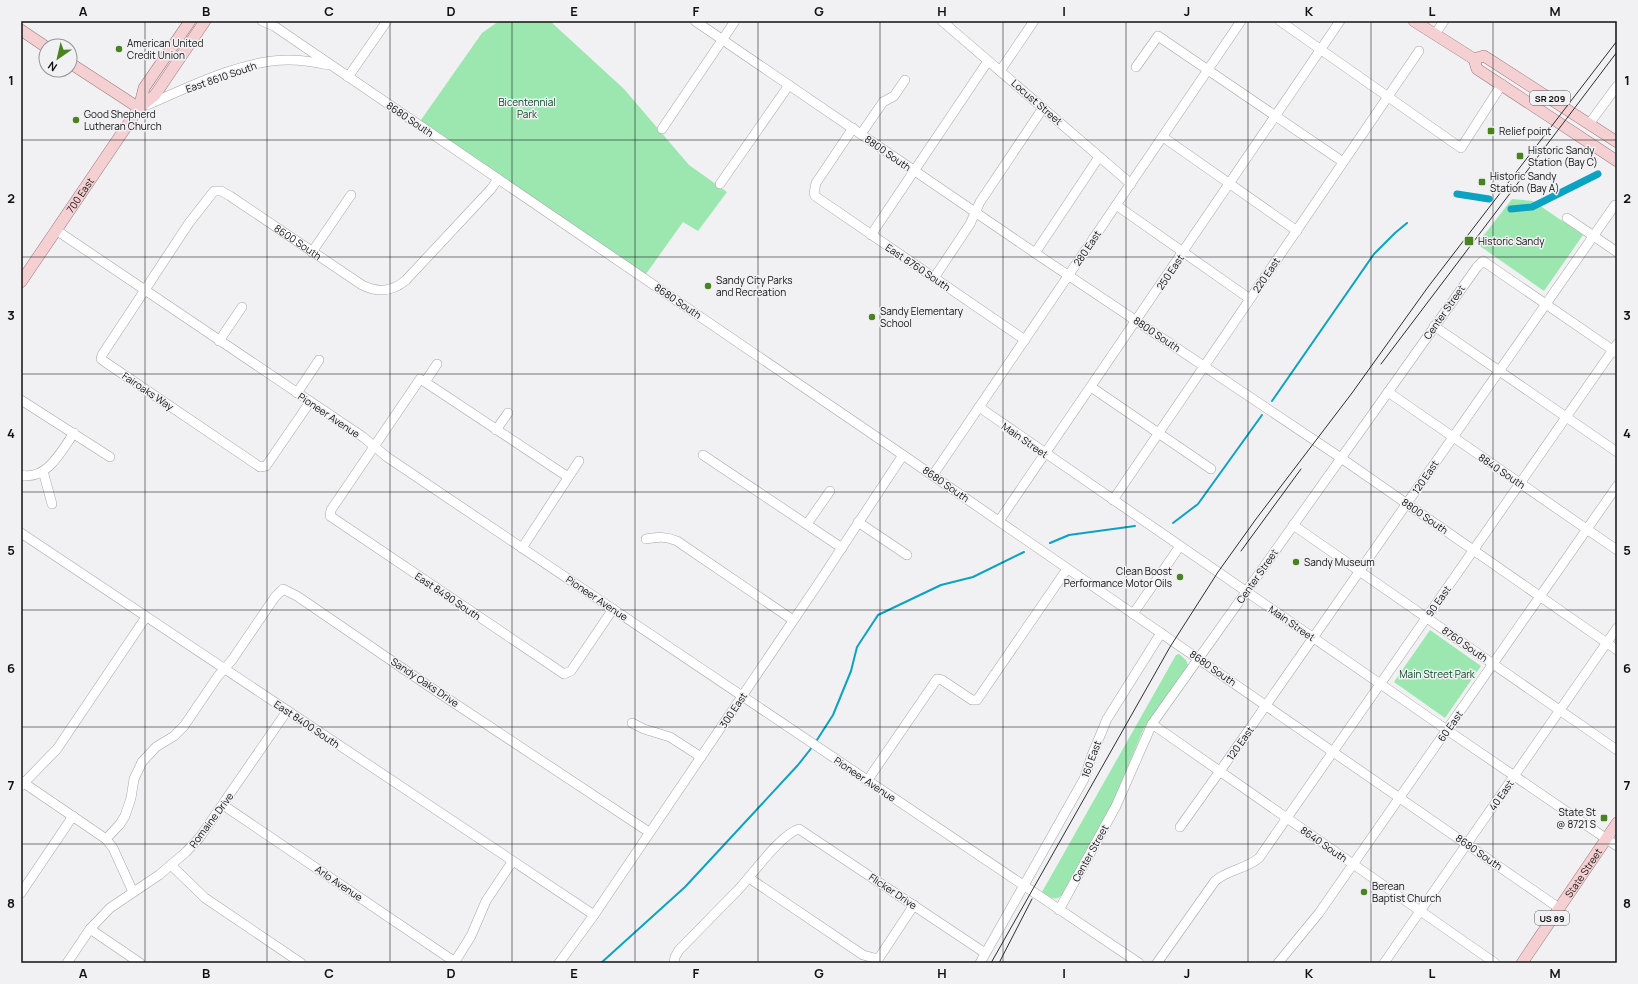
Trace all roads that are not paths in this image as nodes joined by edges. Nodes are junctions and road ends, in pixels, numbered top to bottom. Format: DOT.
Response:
graph roads {
  1 [pos="190,21"];
  2 [pos="205,21"];
  3 [pos="262,21"];
  4 [pos="387,21"];
  5 [pos="695,21"];
  6 [pos="735,21"];
  7 [pos="942,21"];
  8 [pos="1034,21"];
  9 [pos="1241,21"];
  10 [pos="1280,21"];
  11 [pos="1340,21"];
  12 [pos="1414,21"];
  13 [pos="1444,21"];
  14 [pos="273,24"];
  15 [pos="21,30"];
  16 [pos="1435,34"];
  17 [pos="722,40"];
  18 [pos="38,42"];
  19 [pos="1321,49"];
  20 [pos="1419,50"];
  21 [pos="1474,59"];
  22 [pos="988,61"];
  23 [pos="329,65"];
  24 [pos="1136,67"];
  25 [pos="78,69"];
  26 [pos="1208,70"];
  27 [pos="1000,71"];
  28 [pos="348,77"];
  29 [pos="905,80"];
  30 [pos="1502,84"];
  31 [pos="789,85"];
  32 [pos="1617,86"];
  33 [pos="1387,96"];
  34 [pos="139,108"];
  35 [pos="1043,108"];
  36 [pos="1276,116"];
  37 [pos="1590,124"];
  38 [pos="853,128"];
  39 [pos="662,129"];
  40 [pos="861,134"];
  41 [pos="1163,137"];
  42 [pos="1617,142"];
  43 [pos="1099,157"];
  44 [pos="1614,158"];
  45 [pos="1343,162"];
  46 [pos="915,171"];
  47 [pos="498,179"];
  48 [pos="720,184"];
  49 [pos="1131,184"];
  50 [pos="1229,184"];
  51 [pos="351,195"];
  52 [pos="1116,205"];
  53 [pos="1615,206"];
  54 [pos="974,212"];
  55 [pos="1567,218"];
  56 [pos="56,230"];
  57 [pos="1297,231"];
  58 [pos="871,235"];
  59 [pos="1594,236"];
  60 [pos="312,252"];
  61 [pos="1183,252"];
  62 [pos="1617,252"];
  63 [pos="1035,253"];
  64 [pos="1068,276"];
  65 [pos="934,278"];
  66 [pos="21,282"];
  67 [pos="144,290"];
  68 [pos="1250,299"];
  69 [pos="1546,304"];
  70 [pos="242,308"];
  71 [pos="1136,320"];
  72 [pos="1434,326"];
  73 [pos="1025,340"];
  74 [pos="219,341"];
  75 [pos="1616,349"];
  76 [pos="319,360"];
  77 [pos="437,364"];
  78 [pos="1204,366"];
  79 [pos="1499,371"];
  80 [pos="424,382"];
  81 [pos="1091,387"];
  82 [pos="1388,392"];
  83 [pos="297,393"];
  84 [pos="21,400"];
  85 [pos="310,402"];
  86 [pos="979,407"];
  87 [pos="508,413"];
  88 [pos="1566,417"];
  89 [pos="496,430"];
  90 [pos="1158,432"];
  91 [pos="74,433"];
  92 [pos="1453,437"];
  93 [pos="374,447"];
  94 [pos="1617,452"];
  95 [pos="1046,454"];
  96 [pos="703,455"];
  97 [pos="903,455"];
  98 [pos="110,457"];
  99 [pos="1341,458"];
  100 [pos="579,461"];
  101 [pos="1211,469"];
  102 [pos="43,471"];
  103 [pos="933,475"];
  104 [pos="21,476"];
  105 [pos="568,477"];
  106 [pos="1520,483"];
  107 [pos="1617,486"];
  108 [pos="830,491"];
  109 [pos="1113,500"];
  110 [pos="52,504"];
  111 [pos="1407,504"];
  112 [pos="999,521"];
  113 [pos="858,522"];
  114 [pos="807,524"];
  115 [pos="1293,525"];
  116 [pos="1587,529"];
  117 [pos="21,533"];
  118 [pos="646,539"];
  119 [pos="1180,546"];
  120 [pos="522,548"];
  121 [pos="842,548"];
  122 [pos="1473,550"];
  123 [pos="1617,550"];
  124 [pos="907,555"];
  125 [pos="1067,569"];
  126 [pos="1360,571"];
  127 [pos="1246,591"];
  128 [pos="1540,596"];
  129 [pos="613,609"];
  130 [pos="1133,614"];
  131 [pos="146,617"];
  132 [pos="1427,617"];
  133 [pos="793,620"];
  134 [pos="1617,628"];
  135 [pos="1161,633"];
  136 [pos="1313,638"];
  137 [pos="1607,643"];
  138 [pos="1617,650"];
  139 [pos="1199,658"];
  140 [pos="1493,664"];
  141 [pos="224,669"];
  142 [pos="1380,684"];
  143 [pos="742,696"];
  144 [pos="1267,705"];
  145 [pos="1560,710"];
  146 [pos="287,711"];
  147 [pos="632,722"];
  148 [pos="1152,724"];
  149 [pos="1447,730"];
  150 [pos="1617,750"];
  151 [pos="1334,751"];
  152 [pos="701,757"];
  153 [pos="1220,772"];
  154 [pos="1514,776"];
  155 [pos="867,781"];
  156 [pos="22,783"];
  157 [pos="1400,797"];
  158 [pos="223,805"];
  159 [pos="73,816"];
  160 [pos="1287,818"];
  161 [pos="1617,823"];
  162 [pos="1180,827"];
  163 [pos="649,832"];
  164 [pos="1606,838"];
  165 [pos="106,839"];
  166 [pos="1467,844"];
  167 [pos="1617,846"];
  168 [pos="512,862"];
  169 [pos="1354,864"];
  170 [pos="171,865"];
  171 [pos="749,878"];
  172 [pos="1023,886"];
  173 [pos="133,892"];
  174 [pos="21,893"];
  175 [pos="914,905"];
  176 [pos="1559,908"];
  177 [pos="1059,910"];
  178 [pos="1420,911"];
  179 [pos="594,915"];
  180 [pos="90,929"];
  181 [pos="986,953"];
  182 [pos="1124,959"];
  183 [pos="455,962"];
  184 [pos="67,963"];
  185 [pos="140,963"];
  186 [pos="301,963"];
  187 [pos="560,963"];
  188 [pos="674,963"];
  189 [pos="980,963"];
  190 [pos="1139,963"];
  191 [pos="1157,963"];
  192 [pos="1278,963"];
  193 [pos="1384,963"];
  194 [pos="1495,963"];
  195 [pos="1522,963"];
  1 -- 34 [label="main road, 700 East"];
  2 -- 34 [label="main road, 700 East"];
  3 -- 14 [label="street, 8680 South"];
  4 -- 28 [label="street"];
  5 -- 17 [label="street, 8800 South"];
  6 -- 17 [label="street"];
  7 -- 22 [label="street, Locust Street"];
  8 -- 27 [label="street"];
  9 -- 26 [label="street, 280 East"];
  10 -- 19 [label="street"];
  11 -- 19 [label="street, 250 East"];
  12 -- 16 [label="main road, SR 209"];
  13 -- 16 [label="street"];
  14 -- 23 [label="street, 8680 South"];
  15 -- 18 [label="main road"];
  16 -- 21 [label="main road, SR 209"];
  17 -- 31 [label="street, 8800 South"];
  17 -- 39 [label="street"];
  19 -- 33 [label="street"];
  19 -- 36 [label="street, 250 East"];
  20 -- 33 [label="street, 220 East"];
  21 -- 30 [label="main road, SR 209"];
  21 -- 37 [label="main road, SR 209"];
  22 -- 27 [label="street, Locust Street"];
  22 -- 46 [label="street"];
  23 -- 28 [label="street, 8680 South"];
  23 -- 34 [label="street, East 8610 South"];
  24 -- 26 [label="street"];
  25 -- 34 [label="main road"];
  26 -- 36 [label="street"];
  26 -- 41 [label="street, 280 East"];
  27 -- 35 [label="street, Locust Street"];
  28 -- 47 [label="street, 8680 South"];
  29 -- 40 [label="street"];
  30 -- 33 [label="street"];
  30 -- 44 [label="main road, SR 209"];
  31 -- 38 [label="street, 8800 South"];
  31 -- 48 [label="street"];
  32 -- 37 [label="street"];
  33 -- 45 [label="street, 220 East"];
  34 -- 56 [label="main road, 700 East"];
  35 -- 43 [label="street, Locust Street"];
  35 -- 54 [label="street"];
  36 -- 45 [label="street"];
  36 -- 50 [label="street, 250 East"];
  37 -- 42 [label="main road, SR 209"];
  37 -- 44 [label="main road"];
  38 -- 40 [label="street, 8800 South"];
  38 -- 58 [label="street, East 8760 South"];
  40 -- 46 [label="street, 8800 South"];
  41 -- 49 [label="street, 280 East"];
  41 -- 50 [label="street"];
  43 -- 49 [label="street, Locust Street"];
  43 -- 63 [label="street"];
  45 -- 57 [label="street, 220 East"];
  46 -- 54 [label="street, 8800 South"];
  46 -- 58 [label="street"];
  47 -- 60 [label="street, 8600 South"];
  47 -- 97 [label="street, 8680 South"];
  49 -- 52 [label="street, 280 East"];
  50 -- 57 [label="street"];
  50 -- 61 [label="street, 250 East"];
  51 -- 60 [label="street"];
  52 -- 61 [label="street"];
  52 -- 64 [label="street, 280 East"];
  53 -- 59 [label="street, 120 East"];
  54 -- 63 [label="street, 8800 South"];
  54 -- 65 [label="street"];
  55 -- 59 [label="street"];
  56 -- 66 [label="main road, 700 East"];
  56 -- 67 [label="street, Pioneer Avenue"];
  57 -- 68 [label="street, 220 East"];
  58 -- 65 [label="street, East 8760 South"];
  59 -- 62 [label="street"];
  59 -- 69 [label="street, 120 East"];
  60 -- 67 [label="street, 8600 South"];
  61 -- 68 [label="street"];
  61 -- 71 [label="street, 250 East"];
  63 -- 64 [label="street, 8800 South"];
  64 -- 71 [label="street, 8800 South"];
  64 -- 73 [label="street, 280 East"];
  65 -- 73 [label="street, East 8760 South"];
  67 -- 74 [label="street, Pioneer Avenue"];
  67 -- 85 [label="street, Fairoaks Way"];
  68 -- 78 [label="street, 220 East"];
  69 -- 72 [label="street, Center Street"];
  69 -- 75 [label="street"];
  69 -- 79 [label="street, 120 East"];
  70 -- 74 [label="street"];
  71 -- 78 [label="street, 8800 South"];
  71 -- 81 [label="street, 250 East"];
  72 -- 79 [label="street"];
  72 -- 82 [label="street, Center Street"];
  73 -- 86 [label="street, 280 East"];
  74 -- 83 [label="street, Pioneer Avenue"];
  75 -- 88 [label="street, 90 East"];
  76 -- 83 [label="street"];
  77 -- 80 [label="street"];
  78 -- 90 [label="street, 220 East"];
  78 -- 99 [label="street, 8800 South"];
  79 -- 88 [label="street"];
  79 -- 92 [label="street, 120 East"];
  80 -- 89 [label="street"];
  80 -- 93 [label="street"];
  81 -- 90 [label="street"];
  81 -- 95 [label="street, 250 East"];
  82 -- 92 [label="street, 8840 South"];
  82 -- 99 [label="street, Center Street"];
  83 -- 85 [label="street, Pioneer Avenue"];
  84 -- 91 [label="street"];
  85 -- 93 [label="street, Pioneer Avenue"];
  86 -- 95 [label="street, Main Street"];
  86 -- 103 [label="street, 280 East"];
  87 -- 89 [label="street"];
  88 -- 94 [label="street"];
  88 -- 106 [label="street, 90 East"];
  89 -- 105 [label="street"];
  90 -- 101 [label="street"];
  90 -- 109 [label="street, 220 East"];
  91 -- 98 [label="street"];
  91 -- 102 [label="street"];
  92 -- 106 [label="street, 8840 South"];
  92 -- 111 [label="street, 120 East"];
  93 -- 120 [label="street, Pioneer Avenue"];
  93 -- 129 [label="street, East 8490 South"];
  95 -- 109 [label="street, Main Street"];
  95 -- 112 [label="street, 250 East"];
  96 -- 114 [label="street"];
  97 -- 103 [label="street, 8680 South"];
  97 -- 113 [label="street, 300 East"];
  99 -- 111 [label="street, 8800 South"];
  99 -- 115 [label="street, Center Street"];
  100 -- 105 [label="street"];
  102 -- 104 [label="street"];
  102 -- 110 [label="street"];
  103 -- 112 [label="street, 8680 South"];
  105 -- 120 [label="street"];
  106 -- 116 [label="street, 8840 South"];
  106 -- 122 [label="street, 90 East"];
  107 -- 116 [label="street, 60 East"];
  108 -- 114 [label="street"];
  109 -- 119 [label="street, Main Street"];
  111 -- 122 [label="street, 8800 South"];
  111 -- 126 [label="street, 120 East"];
  112 -- 125 [label="street, 8680 South"];
  113 -- 121 [label="street, 300 East"];
  113 -- 124 [label="street"];
  114 -- 121 [label="street"];
  115 -- 126 [label="street, 8760 South"];
  115 -- 127 [label="street, Center Street"];
  116 -- 123 [label="street, 8840 South"];
  116 -- 128 [label="street, 60 East"];
  117 -- 131 [label="street, East 8400 South"];
  118 -- 133 [label="street"];
  119 -- 127 [label="street, Main Street"];
  119 -- 130 [label="street"];
  120 -- 129 [label="street, Pioneer Avenue"];
  121 -- 133 [label="street, 300 East"];
  122 -- 128 [label="street, 8800 South"];
  122 -- 132 [label="street, 90 East"];
  125 -- 130 [label="street, 8680 South"];
  125 -- 155 [label="street"];
  126 -- 132 [label="street, 8760 South"];
  126 -- 136 [label="street, 120 East"];
  127 -- 136 [label="street, Main Street"];
  127 -- 139 [label="street, Center Street"];
  128 -- 137 [label="street, 8800 South"];
  128 -- 140 [label="street, 60 East"];
  129 -- 143 [label="street, Pioneer Avenue"];
  130 -- 135 [label="street, 8680 South"];
  131 -- 141 [label="street, East 8400 South"];
  131 -- 156 [label="street"];
  132 -- 140 [label="street, 8760 South"];
  132 -- 142 [label="street, 90 East"];
  133 -- 143 [label="street, 300 East"];
  134 -- 137 [label="street, 40 East"];
  135 -- 139 [label="street, 8680 South"];
  135 -- 172 [label="street, 160 East"];
  136 -- 142 [label="street, Main Street"];
  136 -- 144 [label="street, 120 East"];
  137 -- 138 [label="street, 8800 South"];
  137 -- 145 [label="street, 40 East"];
  139 -- 144 [label="street, 8680 South"];
  139 -- 148 [label="street, Center Street"];
  140 -- 145 [label="street, 8760 South"];
  140 -- 149 [label="street, 60 East"];
  141 -- 146 [label="street, East 8400 South"];
  141 -- 163 [label="street, Sandy Oaks Drive"];
  141 -- 165 [label="street"];
  142 -- 149 [label="street, Main Street"];
  142 -- 151 [label="street, 90 East"];
  143 -- 152 [label="street, 300 East"];
  143 -- 155 [label="street, Pioneer Avenue"];
  144 -- 151 [label="street, 8680 South"];
  144 -- 153 [label="street, 120 East"];
  145 -- 150 [label="street, 8760 South"];
  145 -- 154 [label="street, 40 East"];
  146 -- 158 [label="street, Romaine Drive"];
  146 -- 168 [label="street, East 8400 South"];
  147 -- 152 [label="street"];
  148 -- 153 [label="street, 8640 South"];
  148 -- 177 [label="street, Center Street"];
  149 -- 154 [label="street, Main Street"];
  149 -- 157 [label="street, 60 East"];
  151 -- 157 [label="street, 8680 South"];
  151 -- 160 [label="street, 90 East"];
  152 -- 163 [label="street, 300 East"];
  153 -- 160 [label="street, 8640 South"];
  153 -- 162 [label="street, 120 East"];
  154 -- 164 [label="street, Main Street"];
  154 -- 166 [label="street, 40 East"];
  155 -- 172 [label="street, Pioneer Avenue"];
  156 -- 159 [label="street"];
  157 -- 166 [label="street, 8680 South"];
  157 -- 169 [label="street, 60 East"];
  158 -- 170 [label="street, Romaine Drive"];
  158 -- 183 [label="street, Arlo Avenue"];
  159 -- 165 [label="street"];
  159 -- 174 [label="street"];
  160 -- 169 [label="street, 8640 South"];
  160 -- 191 [label="street, 90 East"];
  161 -- 164 [label="main road, State Street / US 89"];
  163 -- 179 [label="street, 300 East"];
  164 -- 167 [label="street, Main Street"];
  164 -- 176 [label="main road, State Street / US 89"];
  165 -- 173 [label="street"];
  166 -- 176 [label="street, 8680 South"];
  166 -- 178 [label="street, 40 East"];
  168 -- 179 [label="street, East 8400 South"];
  168 -- 183 [label="street"];
  169 -- 178 [label="street, 8640 South"];
  169 -- 192 [label="street, 60 East"];
  170 -- 173 [label="street, Romaine Drive"];
  170 -- 186 [label="street"];
  171 -- 175 [label="street, Flicker Drive"];
  171 -- 175 [label="street"];
  171 -- 188 [label="street"];
  172 -- 177 [label="street, Pioneer Avenue"];
  172 -- 181 [label="street, 160 East"];
  173 -- 180 [label="street, Romaine Drive"];
  175 -- 181 [label="street, Flicker Drive"];
  176 -- 195 [label="main road, State Street / US 89"];
  177 -- 182 [label="street, Pioneer Avenue"];
  178 -- 193 [label="street, 40 East"];
  178 -- 194 [label="street, 8640 South"];
  179 -- 187 [label="street, 300 East"];
  180 -- 184 [label="street, Romaine Drive"];
  180 -- 185 [label="street"];
  181 -- 189 [label="street, 160 East"];
  182 -- 190 [label="street, Pioneer Avenue"];
}
